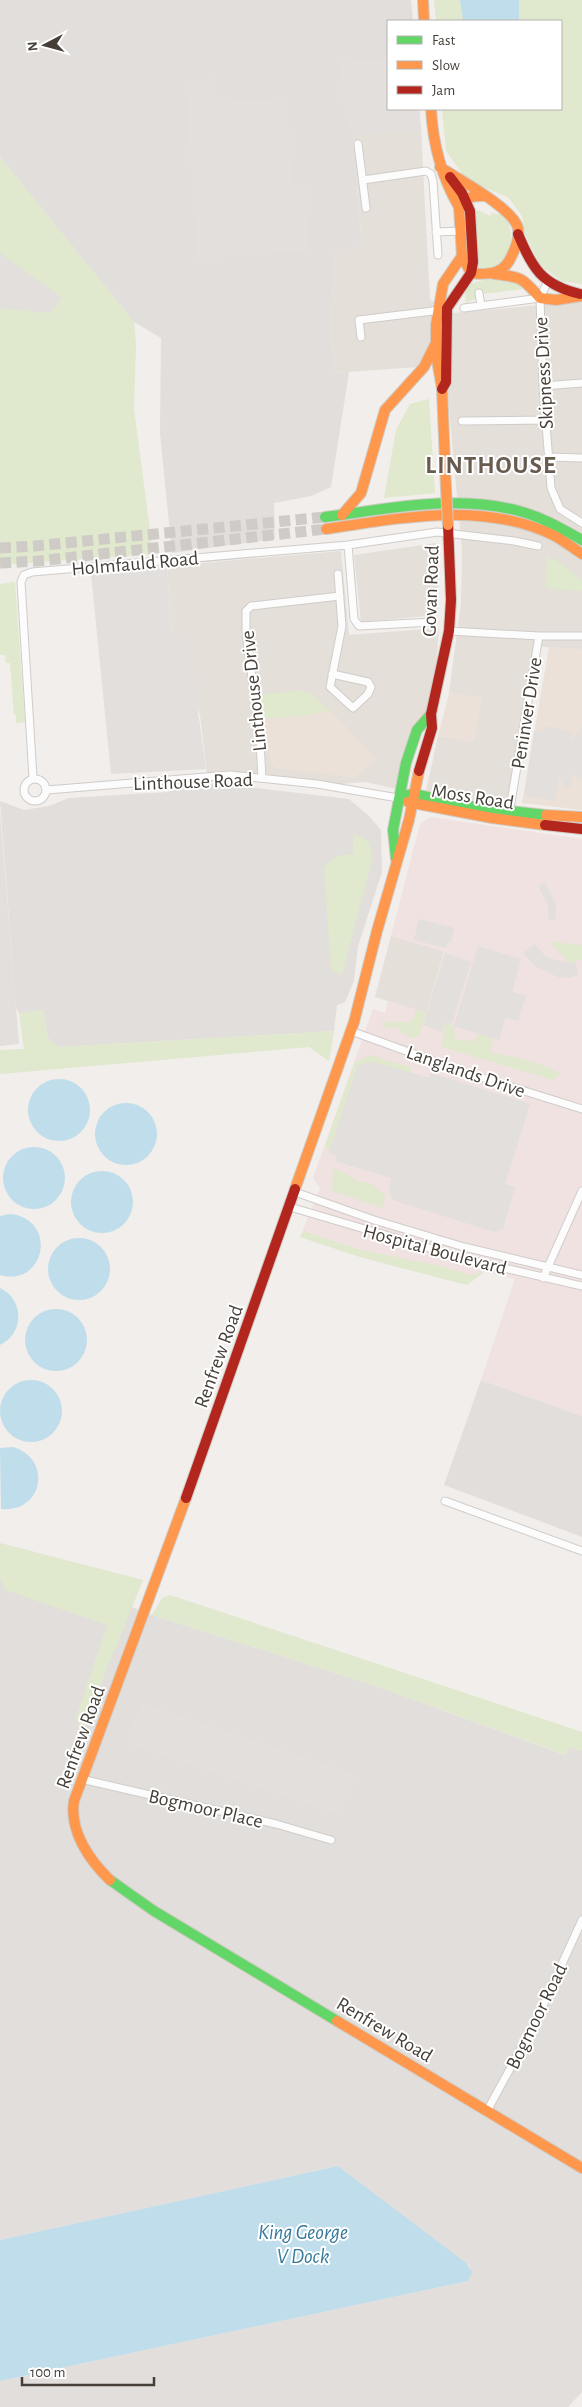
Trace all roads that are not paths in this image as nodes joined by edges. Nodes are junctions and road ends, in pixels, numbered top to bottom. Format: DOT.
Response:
graph roads {
  1 [pos="423,0"];
  2 [pos="424,20"];
  3 [pos="431,110"];
  4 [pos="358,144"];
  5 [pos="440,167"];
  6 [pos="363,180"];
  7 [pos="484,196"];
  8 [pos="462,203"];
  9 [pos="366,208"];
  10 [pos="461,231"];
  11 [pos="436,232"];
  12 [pos="517,233"];
  13 [pos="438,255"];
  14 [pos="462,256"];
  15 [pos="472,273"];
  16 [pos="494,274"];
  17 [pos="547,283"];
  18 [pos="479,293"];
  19 [pos="582,295"];
  20 [pos="540,298"];
  21 [pos="481,306"];
  22 [pos="464,308"];
  23 [pos="442,310"];
  24 [pos="361,337"];
  25 [pos="436,343"];
  26 [pos="582,383"];
  27 [pos="543,386"];
  28 [pos="442,390"];
  29 [pos="545,420"];
  30 [pos="462,421"];
  31 [pos="549,457"];
  32 [pos="582,458"];
  33 [pos="342,515"];
  34 [pos="325,517"];
  35 [pos="582,523"];
  36 [pos="326,529"];
  37 [pos="449,529"];
  38 [pos="582,540"];
  39 [pos="348,544"];
  40 [pos="538,546"];
  41 [pos="582,554"];
  42 [pos="338,574"];
  43 [pos="340,596"];
  44 [pos="433,622"];
  45 [pos="449,631"];
  46 [pos="539,636"];
  47 [pos="582,636"];
  48 [pos="332,674"];
  49 [pos="431,714"];
  50 [pos="33,778"];
  51 [pos="262,778"];
  52 [pos="47,790"];
  53 [pos="398,798"];
  54 [pos="413,799"];
  55 [pos="509,815"];
  56 [pos="582,817"];
  57 [pos="546,820"];
  58 [pos="582,829"];
  59 [pos="397,862"];
  60 [pos="351,1031"];
  61 [pos="582,1109"];
  62 [pos="582,1191"];
  63 [pos="295,1192"];
  64 [pos="290,1207"];
  65 [pos="547,1266"];
  66 [pos="582,1275"];
  67 [pos="543,1278"];
  68 [pos="582,1286"];
  69 [pos="445,1501"];
  70 [pos="582,1551"];
  71 [pos="81,1778"];
  72 [pos="331,1840"];
  73 [pos="582,1920"];
  74 [pos="487,2111"];
  75 [pos="582,2168"];
  1 -- 2 [label="street"];
  3 -- 5 [label="street"];
  4 -- 6 [label="street"];
  5 -- 7 [label="street"];
  5 -- 8 [label="street"];
  6 -- 9 [label="street"];
  6 -- 11 [label="street"];
  7 -- 8 [label="street"];
  7 -- 12 [label="street"];
  8 -- 10 [label="street"];
  8 -- 15 [label="street"];
  10 -- 11 [label="street"];
  10 -- 14 [label="street"];
  11 -- 13 [label="street"];
  12 -- 16 [label="street"];
  12 -- 17 [label="street"];
  14 -- 15 [label="street"];
  14 -- 23 [label="street, Govan Road"];
  15 -- 16 [label="street"];
  15 -- 23 [label="street"];
  16 -- 20 [label="street"];
  17 -- 19 [label="street"];
  17 -- 20 [label="street"];
  18 -- 21 [label="street"];
  19 -- 20 [label="street"];
  20 -- 21 [label="street"];
  20 -- 27 [label="street, Skipness Drive"];
  21 -- 22 [label="street"];
  23 -- 24 [label="street"];
  23 -- 25 [label="street, Govan Road"];
  23 -- 28 [label="street, Govan Road"];
  25 -- 28 [label="street, Govan Road"];
  25 -- 33 [label="street"];
  26 -- 27 [label="street"];
  27 -- 29 [label="street, Skipness Drive"];
  28 -- 37 [label="street, Govan Road, bridge"];
  29 -- 30 [label="street"];
  29 -- 31 [label="street, Skipness Drive"];
  31 -- 32 [label="street"];
  31 -- 35 [label="street, Skipness Drive"];
  33 -- 34 [label="street"];
  33 -- 38 [label="street"];
  36 -- 41 [label="street"];
  37 -- 39 [label="street, Holmfauld Road"];
  37 -- 40 [label="street, Holmfauld Road"];
  37 -- 45 [label="street, Govan Road"];
  39 -- 44 [label="street"];
  39 -- 50 [label="street, Holmfauld Road"];
  42 -- 43 [label="street"];
  43 -- 48 [label="street"];
  43 -- 51 [label="street, Linthouse Drive"];
  45 -- 46 [label="street"];
  45 -- 49 [label="street, Govan Road"];
  46 -- 47 [label="street"];
  46 -- 55 [label="street, Peninver Drive"];
  48 -- 48 [label="street"];
  49 -- 53 [label="street"];
  49 -- 54 [label="street, Govan Road"];
  50 -- 52 [label="street"];
  50 -- 52 [label="street, Linthouse Road"];
  51 -- 52 [label="street, Linthouse Road"];
  51 -- 53 [label="street, Linthouse Road"];
  53 -- 54 [label="street"];
  53 -- 59 [label="street"];
  54 -- 55 [label="street, Moss Road"];
  54 -- 59 [label="street, Govan Road"];
  55 -- 57 [label="street, Moss Road"];
  56 -- 57 [label="street"];
  57 -- 58 [label="street"];
  59 -- 60 [label="street, Govan Road"];
  60 -- 61 [label="street, Langlands Drive"];
  60 -- 63 [label="street, Renfrew Road"];
  62 -- 65 [label="street"];
  63 -- 64 [label="street, Renfrew Road"];
  63 -- 65 [label="street, Hospital Boulevard"];
  64 -- 67 [label="street, Hospital Boulevard"];
  64 -- 71 [label="street, Renfrew Road"];
  65 -- 66 [label="street, Hospital Boulevard"];
  65 -- 67 [label="street"];
  67 -- 68 [label="street, Hospital Boulevard"];
  69 -- 70 [label="street"];
  71 -- 72 [label="street, Bogmoor Place"];
  71 -- 74 [label="street, Renfrew Road"];
  73 -- 74 [label="street, Bogmoor Road"];
  74 -- 75 [label="street, Renfrew Road"];
}
